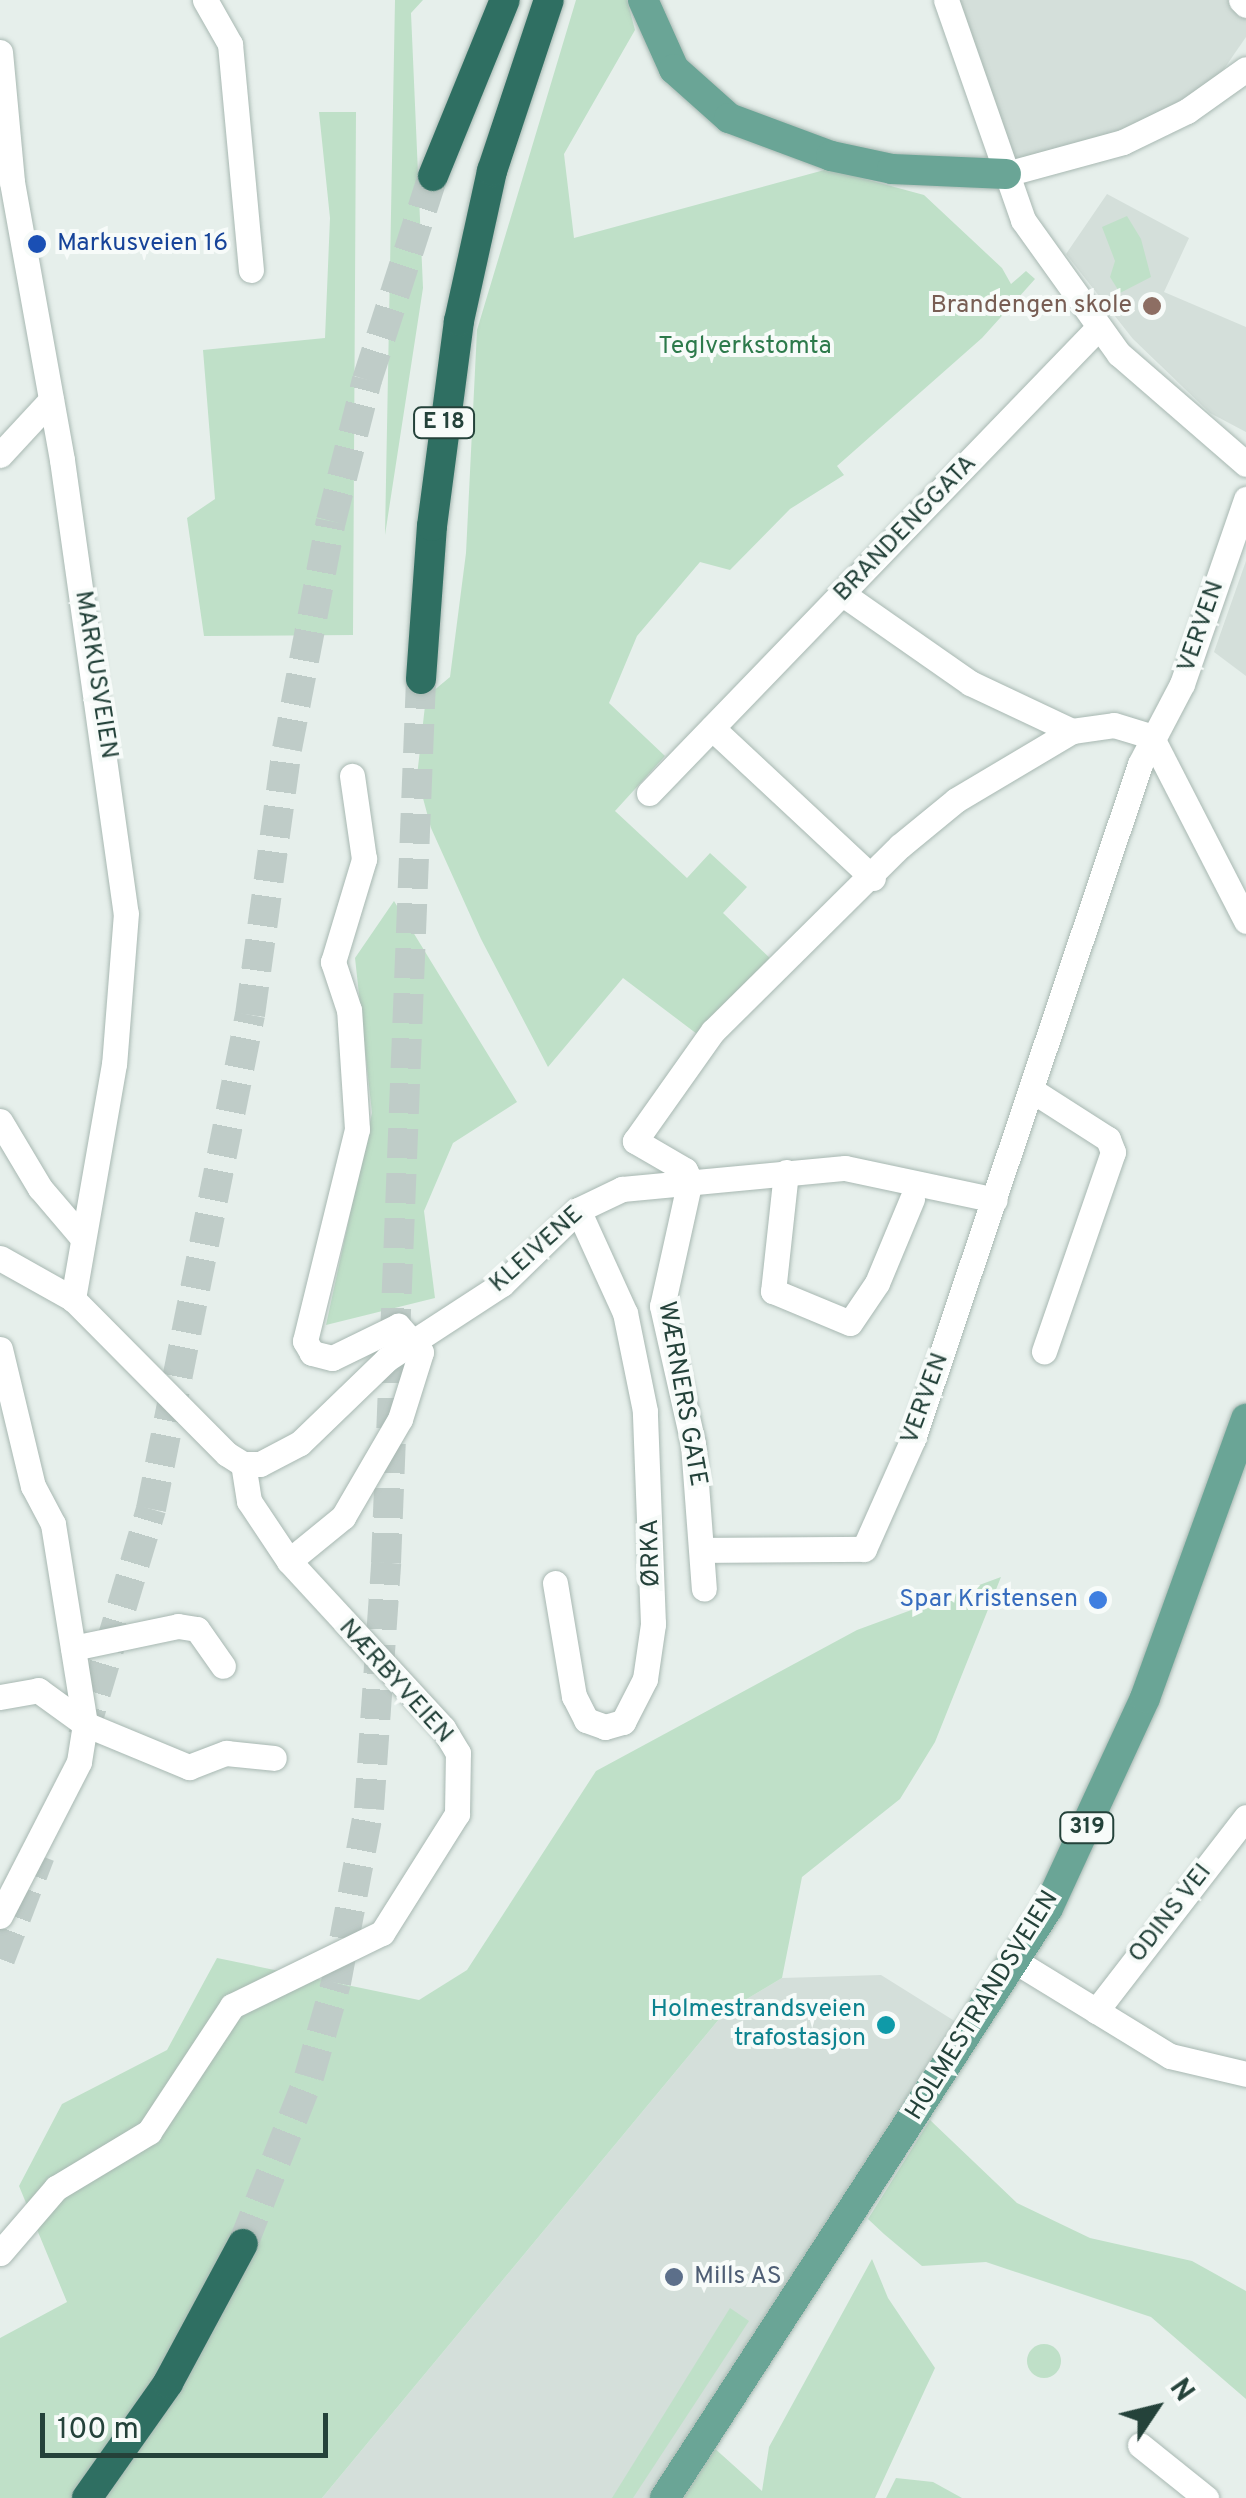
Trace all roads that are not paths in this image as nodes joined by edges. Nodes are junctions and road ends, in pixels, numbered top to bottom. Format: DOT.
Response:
graph roads {
  1 [pos="205,0"];
  2 [pos="505,0"];
  3 [pos="549,0"];
  4 [pos="643,0"];
  5 [pos="946,0"];
  6 [pos="1241,0"];
  7 [pos="1246,6"];
  8 [pos="0,52"];
  9 [pos="1246,69"];
  10 [pos="1006,174"];
  11 [pos="433,176"];
  12 [pos="252,270"];
  13 [pos="1098,328"];
  14 [pos="51,400"];
  15 [pos="0,455"];
  16 [pos="1246,464"];
  17 [pos="1246,499"];
  18 [pos="844,596"];
  19 [pos="421,679"];
  20 [pos="712,728"];
  21 [pos="1072,732"];
  22 [pos="1150,736"];
  23 [pos="352,776"];
  24 [pos="649,793"];
  25 [pos="873,878"];
  26 [pos="1246,921"];
  27 [pos="1033,1091"];
  28 [pos="0,1121"];
  29 [pos="786,1172"];
  30 [pos="690,1180"];
  31 [pos="912,1200"];
  32 [pos="995,1200"];
  33 [pos="582,1208"];
  34 [pos="80,1235"];
  35 [pos="0,1258"];
  36 [pos="74,1299"];
  37 [pos="415,1342"];
  38 [pos="0,1348"];
  39 [pos="1044,1352"];
  40 [pos="1246,1419"];
  41 [pos="243,1464"];
  42 [pos="703,1550"];
  43 [pos="289,1561"];
  44 [pos="554,1583"];
  45 [pos="704,1589"];
  46 [pos="72,1648"];
  47 [pos="222,1666"];
  48 [pos="0,1696"];
  49 [pos="85,1724"];
  50 [pos="274,1758"];
  51 [pos="1246,1817"];
  52 [pos="0,1916"];
  53 [pos="1014,1961"];
  54 [pos="1096,2011"];
  55 [pos="1246,2074"];
  56 [pos="242,2244"];
  57 [pos="0,2253"];
  58 [pos="1140,2445"];
  59 [pos="87,2498"];
  60 [pos="665,2498"];
  61 [pos="1206,2498"];
  1 -- 12 [label="street"];
  2 -- 11 [label="highway"];
  3 -- 19 [label="highway, E 18"];
  4 -- 10 [label="main road"];
  5 -- 10 [label="street"];
  6 -- 7 [label="street"];
  8 -- 14 [label="street, MARKUSVEIEN"];
  9 -- 10 [label="street"];
  10 -- 13 [label="street"];
  13 -- 16 [label="street"];
  13 -- 18 [label="street, BRANDENGGATA"];
  14 -- 15 [label="street"];
  14 -- 34 [label="street, MARKUSVEIEN"];
  17 -- 22 [label="street, VERVEN"];
  18 -- 20 [label="street, BRANDENGGATA"];
  18 -- 21 [label="street"];
  20 -- 24 [label="street, BRANDENGGATA"];
  20 -- 25 [label="street"];
  21 -- 22 [label="street"];
  21 -- 25 [label="street"];
  22 -- 26 [label="street"];
  22 -- 27 [label="street, VERVEN"];
  23 -- 37 [label="street"];
  25 -- 30 [label="street"];
  27 -- 32 [label="street, VERVEN"];
  27 -- 39 [label="street"];
  28 -- 34 [label="street"];
  29 -- 30 [label="street"];
  29 -- 31 [label="street"];
  29 -- 32 [label="street"];
  30 -- 33 [label="street, KLEIVENE"];
  30 -- 42 [label="street, WÆRNERS GATE"];
  32 -- 42 [label="street, VERVEN"];
  33 -- 37 [label="street, KLEIVENE"];
  33 -- 44 [label="street, ØRKA"];
  34 -- 36 [label="street, MARKUSVEIEN"];
  35 -- 36 [label="street"];
  36 -- 41 [label="street"];
  37 -- 41 [label="street, KLEIVENE"];
  37 -- 43 [label="street"];
  38 -- 46 [label="street"];
  40 -- 53 [label="main road, HOLMESTRANDSVEIEN / 319"];
  41 -- 43 [label="street, NÆRBYVEIEN"];
  42 -- 45 [label="street, WÆRNERS GATE"];
  43 -- 57 [label="street, NÆRBYVEIEN"];
  46 -- 47 [label="street"];
  46 -- 49 [label="street"];
  48 -- 49 [label="street"];
  49 -- 50 [label="street"];
  49 -- 52 [label="street"];
  51 -- 54 [label="street, ODINS VEI"];
  53 -- 54 [label="street"];
  53 -- 60 [label="main road, HOLMESTRANDSVEIEN / 319"];
  54 -- 55 [label="street"];
  56 -- 59 [label="highway"];
  58 -- 61 [label="street"];
}
